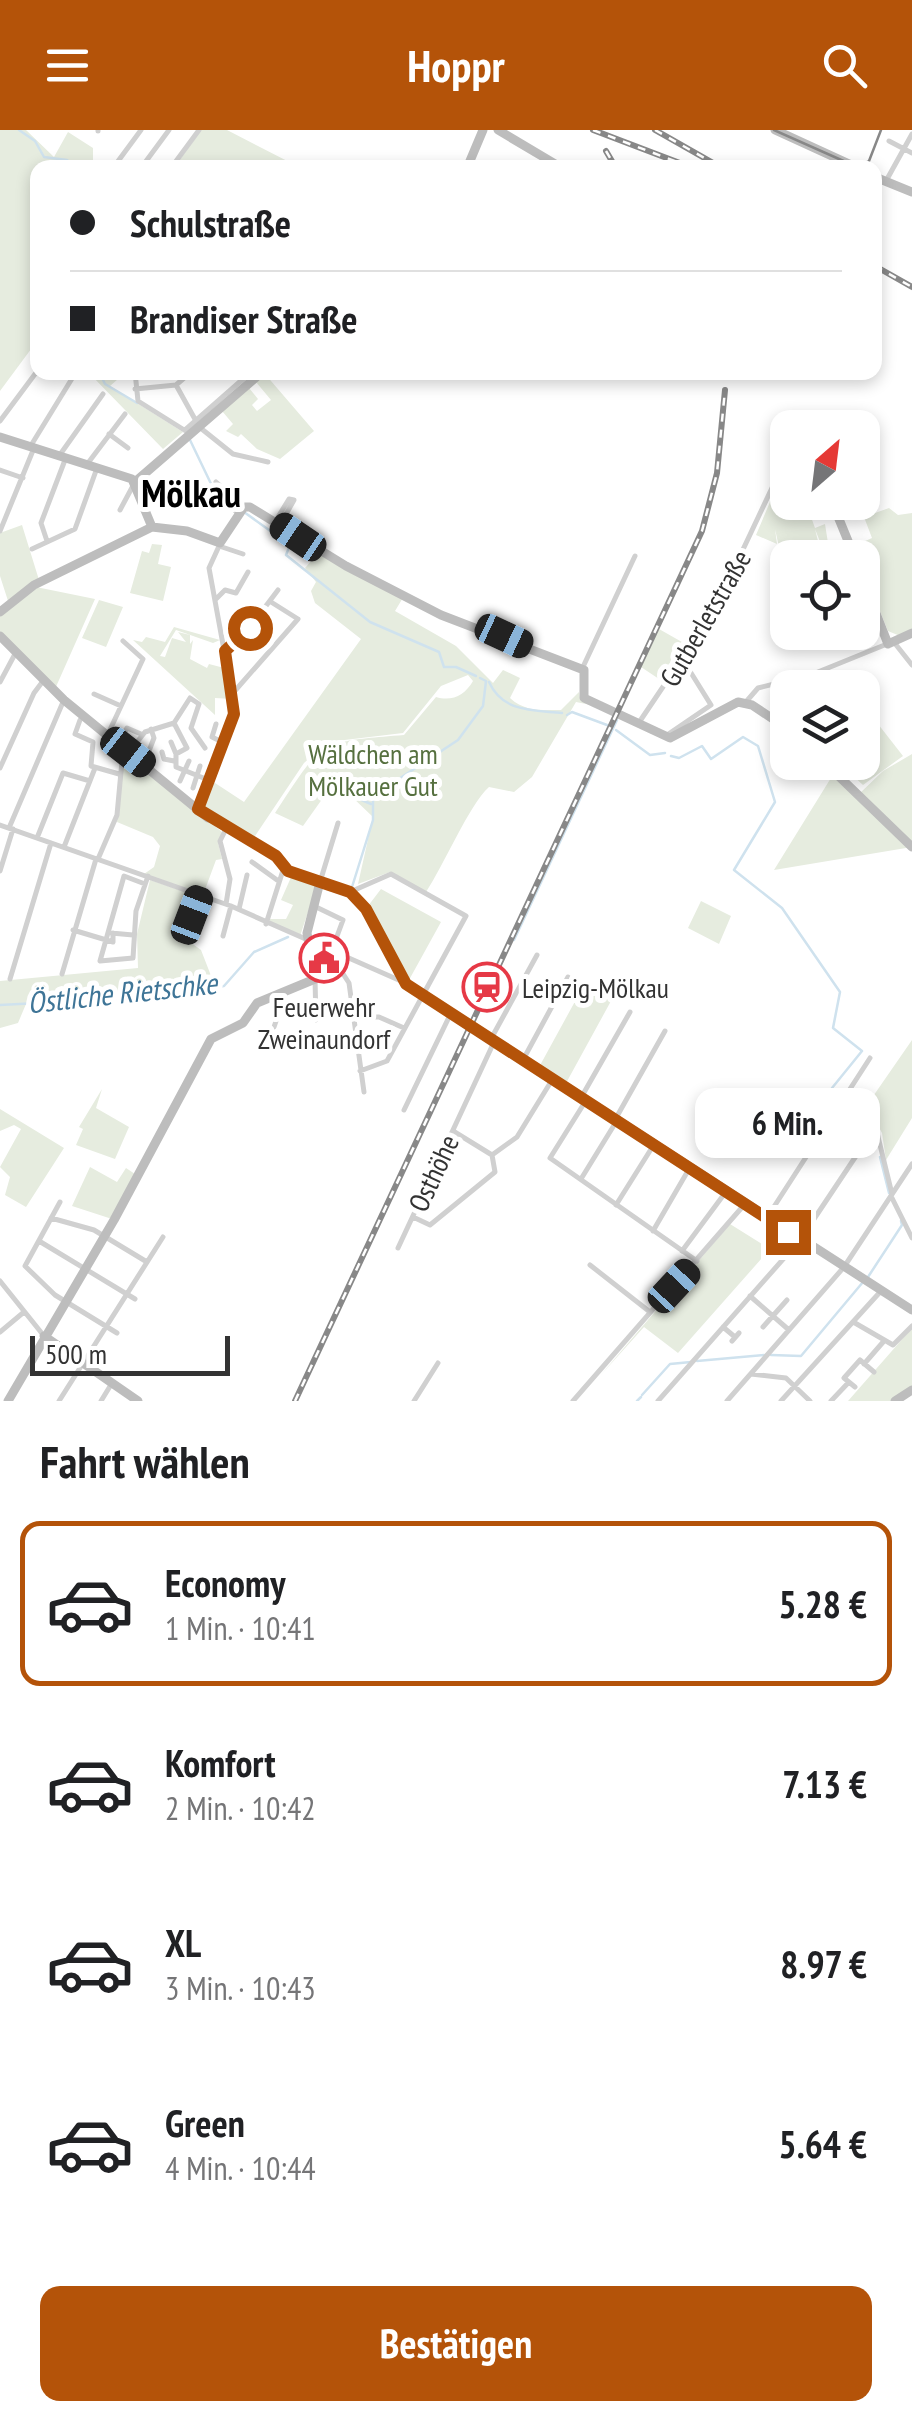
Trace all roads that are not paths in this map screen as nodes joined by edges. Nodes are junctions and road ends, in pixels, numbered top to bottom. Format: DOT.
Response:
graph roads {
  1 [pos="141,130"];
  2 [pos="169,130"];
  3 [pos="199,130"];
  4 [pos="481,130"];
  5 [pos="498,130"];
  6 [pos="773,130"];
  7 [pos="912,134"];
  8 [pos="890,140"];
  9 [pos="904,149"];
  10 [pos="912,154"];
  11 [pos="119,160"];
  12 [pos="147,160"];
  13 [pos="178,160"];
  14 [pos="469,160"];
  15 [pos="549,160"];
  16 [pos="832,160"];
  17 [pos="840,160"];
  18 [pos="882,179"];
  19 [pos="886,181"];
  20 [pos="912,192"];
  21 [pos="31,380"];
  22 [pos="71,380"];
  23 [pos="135,380"];
  24 [pos="182,380"];
  25 [pos="248,380"];
  26 [pos="176,385"];
  27 [pos="135,389"];
  28 [pos="102,394"];
  29 [pos="125,414"];
  30 [pos="0,421"];
  31 [pos="197,424"];
  32 [pos="187,432"];
  33 [pos="110,434"];
  34 [pos="0,437"];
  35 [pos="32,447"];
  36 [pos="128,448"];
  37 [pos="62,457"];
  38 [pos="268,462"];
  39 [pos="92,467"];
  40 [pos="0,470"];
  41 [pos="22,478"];
  42 [pos="135,482"];
  43 [pos="216,482"];
  44 [pos="212,491"];
  45 [pos="770,495"];
  46 [pos="120,510"];
  47 [pos="242,510"];
  48 [pos="152,527"];
  49 [pos="0,531"];
  50 [pos="47,541"];
  51 [pos="220,544"];
  52 [pos="32,549"];
  53 [pos="243,554"];
  54 [pos="635,556"];
  55 [pos="248,572"];
  56 [pos="278,590"];
  57 [pos="215,600"];
  58 [pos="271,602"];
  59 [pos="0,612"];
  60 [pos="880,620"];
  61 [pos="912,634"];
  62 [pos="0,636"];
  63 [pos="123,641"];
  64 [pos="891,642"];
  65 [pos="225,651"];
  66 [pos="16,653"];
  67 [pos="683,660"];
  68 [pos="912,665"];
  69 [pos="582,669"];
  70 [pos="43,681"];
  71 [pos="0,682"];
  72 [pos="233,693"];
  73 [pos="94,694"];
  74 [pos="64,700"];
  75 [pos="747,703"];
  76 [pos="121,706"];
  77 [pos="770,718"];
  78 [pos="80,720"];
  79 [pos="639,722"];
  80 [pos="174,724"];
  81 [pos="216,724"];
  82 [pos="150,729"];
  83 [pos="142,734"];
  84 [pos="107,735"];
  85 [pos="666,736"];
  86 [pos="122,738"];
  87 [pos="171,742"];
  88 [pos="224,743"];
  89 [pos="205,748"];
  90 [pos="128,752"];
  91 [pos="147,756"];
  92 [pos="162,759"];
  93 [pos="189,761"];
  94 [pos="174,763"];
  95 [pos="200,766"];
  96 [pos="0,768"];
  97 [pos="95,768"];
  98 [pos="185,771"];
  99 [pos="119,774"];
  100 [pos="198,776"];
  101 [pos="843,780"];
  102 [pos="90,781"];
  103 [pos="180,781"];
  104 [pos="211,781"];
  105 [pos="193,788"];
  106 [pos="201,812"];
  107 [pos="338,823"];
  108 [pos="0,825"];
  109 [pos="11,829"];
  110 [pos="226,829"];
  111 [pos="37,838"];
  112 [pos="51,842"];
  113 [pos="64,847"];
  114 [pos="912,847"];
  115 [pos="97,859"];
  116 [pos="252,862"];
  117 [pos="284,867"];
  118 [pos="0,871"];
  119 [pos="248,874"];
  120 [pos="146,880"];
  121 [pos="277,880"];
  122 [pos="320,882"];
  123 [pos="350,892"];
  124 [pos="200,894"];
  125 [pos="229,905"];
  126 [pos="314,906"];
  127 [pos="239,909"];
  128 [pos="266,924"];
  129 [pos="73,932"];
  130 [pos="107,935"];
  131 [pos="133,935"];
  132 [pos="184,936"];
  133 [pos="223,936"];
  134 [pos="308,938"];
  135 [pos="334,949"];
  136 [pos="537,956"];
  137 [pos="62,974"];
  138 [pos="568,977"];
  139 [pos="10,979"];
  140 [pos="315,979"];
  141 [pos="406,984"];
  142 [pos="286,990"];
  143 [pos="422,994"];
  144 [pos="317,1008"];
  145 [pos="630,1012"];
  146 [pos="451,1013"];
  147 [pos="310,1015"];
  148 [pos="354,1017"];
  149 [pos="316,1020"];
  150 [pos="274,1027"];
  151 [pos="404,1028"];
  152 [pos="665,1031"];
  153 [pos="492,1040"];
  154 [pos="870,1058"];
  155 [pos="522,1060"];
  156 [pos="360,1071"];
  157 [pos="552,1080"];
  158 [pos="364,1092"];
  159 [pos="845,1094"];
  160 [pos="583,1101"];
  161 [pos="404,1110"];
  162 [pos="615,1122"];
  163 [pos="876,1126"];
  164 [pos="453,1131"];
  165 [pos="653,1146"];
  166 [pos="492,1154"];
  167 [pos="912,1164"];
  168 [pos="689,1169"];
  169 [pos="581,1179"];
  170 [pos="725,1192"];
  171 [pos="892,1195"];
  172 [pos="60,1202"];
  173 [pos="616,1205"];
  174 [pos="744,1205"];
  175 [pos="412,1217"];
  176 [pos="52,1218"];
  177 [pos="766,1219"];
  178 [pos="654,1231"];
  179 [pos="105,1236"];
  180 [pos="162,1238"];
  181 [pos="912,1238"];
  182 [pos="39,1240"];
  183 [pos="800,1240"];
  184 [pos="398,1248"];
  185 [pos="682,1251"];
  186 [pos="698,1261"];
  187 [pos="147,1262"];
  188 [pos="590,1265"];
  189 [pos="844,1267"];
  190 [pos="85,1268"];
  191 [pos="0,1281"];
  192 [pos="881,1291"];
  193 [pos="128,1294"];
  194 [pos="750,1296"];
  195 [pos="134,1299"];
  196 [pos="787,1300"];
  197 [pos="66,1301"];
  198 [pos="912,1310"];
  199 [pos="24,1312"];
  200 [pos="650,1312"];
  201 [pos="773,1316"];
  202 [pos="854,1322"];
  203 [pos="105,1326"];
  204 [pos="912,1326"];
  205 [pos="723,1327"];
  206 [pos="763,1327"];
  207 [pos="789,1330"];
  208 [pos="0,1332"];
  209 [pos="117,1333"];
  210 [pos="44,1336"];
  211 [pos="735,1337"];
  212 [pos="884,1341"];
  213 [pos="82,1362"];
  214 [pos="438,1363"];
  215 [pos="864,1364"];
  216 [pos="874,1372"];
  217 [pos="751,1374"];
  218 [pos="846,1380"];
  219 [pos="112,1383"];
  220 [pos="794,1386"];
  221 [pos="855,1387"];
  222 [pos="912,1390"];
  223 [pos="0,1396"];
  224 [pos="8,1401"];
  225 [pos="59,1401"];
  226 [pos="101,1401"];
  227 [pos="138,1401"];
  228 [pos="414,1401"];
  229 [pos="572,1401"];
  230 [pos="658,1401"];
  231 [pos="727,1401"];
  232 [pos="781,1401"];
  233 [pos="810,1401"];
  234 [pos="832,1401"];
  235 [pos="895,1401"];
  1 -- 11 [label="street"];
  2 -- 12 [label="street"];
  3 -- 13 [label="street"];
  4 -- 14 [label="street"];
  5 -- 15 [label="street"];
  6 -- 16 [label="street"];
  6 -- 17 [label="street"];
  7 -- 9 [label="street"];
  8 -- 9 [label="street"];
  9 -- 10 [label="street"];
  9 -- 19 [label="street"];
  18 -- 19 [label="street"];
  19 -- 20 [label="street"];
  21 -- 30 [label="street"];
  22 -- 35 [label="street"];
  23 -- 27 [label="street"];
  24 -- 26 [label="street"];
  25 -- 31 [label="street"];
  26 -- 27 [label="street"];
  26 -- 31 [label="street"];
  27 -- 32 [label="street"];
  28 -- 37 [label="street"];
  29 -- 33 [label="street"];
  31 -- 32 [label="street"];
  31 -- 38 [label="street"];
  32 -- 42 [label="street"];
  33 -- 36 [label="street"];
  33 -- 39 [label="street"];
  34 -- 35 [label="street"];
  35 -- 37 [label="street"];
  35 -- 41 [label="street"];
  37 -- 39 [label="street"];
  37 -- 50 [label="street"];
  39 -- 42 [label="street"];
  39 -- 50 [label="street"];
  40 -- 41 [label="street"];
  41 -- 49 [label="street"];
  42 -- 46 [label="street"];
  42 -- 48 [label="street"];
  43 -- 47 [label="street"];
  44 -- 47 [label="street"];
  45 -- 67 [label="street, Gutberletstraße"];
  47 -- 51 [label="street"];
  47 -- 69 [label="street"];
  48 -- 51 [label="street"];
  48 -- 59 [label="street"];
  50 -- 52 [label="street"];
  51 -- 53 [label="street"];
  51 -- 57 [label="street"];
  54 -- 69 [label="street"];
  55 -- 57 [label="street"];
  56 -- 58 [label="street"];
  57 -- 65 [label="street"];
  58 -- 65 [label="street"];
  58 -- 72 [label="street"];
  60 -- 64 [label="street"];
  61 -- 64 [label="street"];
  62 -- 66 [label="street"];
  63 -- 76 [label="street"];
  64 -- 68 [label="street"];
  64 -- 75 [label="street"];
  65 -- 72 [label="street"];
  66 -- 70 [label="street"];
  66 -- 71 [label="street"];
  67 -- 79 [label="street, Gutberletstraße"];
  67 -- 85 [label="street"];
  69 -- 79 [label="street"];
  70 -- 74 [label="street"];
  70 -- 96 [label="street"];
  72 -- 88 [label="street"];
  73 -- 76 [label="street"];
  74 -- 84 [label="street"];
  74 -- 109 [label="street"];
  75 -- 77 [label="street"];
  75 -- 85 [label="street"];
  76 -- 84 [label="street"];
  78 -- 97 [label="street"];
  79 -- 85 [label="street"];
  80 -- 82 [label="street"];
  80 -- 89 [label="street"];
  80 -- 94 [label="street"];
  81 -- 88 [label="street"];
  82 -- 83 [label="street"];
  82 -- 91 [label="street"];
  83 -- 86 [label="street"];
  83 -- 90 [label="street"];
  84 -- 90 [label="street"];
  87 -- 94 [label="street"];
  88 -- 104 [label="street"];
  90 -- 99 [label="street"];
  90 -- 106 [label="street"];
  92 -- 94 [label="street"];
  93 -- 98 [label="street"];
  94 -- 98 [label="street"];
  95 -- 100 [label="street"];
  97 -- 99 [label="street"];
  97 -- 102 [label="street"];
  98 -- 100 [label="street"];
  98 -- 103 [label="street"];
  99 -- 115 [label="street"];
  100 -- 104 [label="street"];
  100 -- 105 [label="street"];
  101 -- 114 [label="street"];
  102 -- 111 [label="street"];
  102 -- 113 [label="street"];
  104 -- 106 [label="street"];
  106 -- 110 [label="street"];
  107 -- 122 [label="street"];
  108 -- 109 [label="street"];
  109 -- 111 [label="street"];
  109 -- 118 [label="street"];
  110 -- 117 [label="street"];
  110 -- 125 [label="street"];
  111 -- 112 [label="street"];
  112 -- 113 [label="street"];
  112 -- 139 [label="street"];
  113 -- 115 [label="street"];
  115 -- 120 [label="street"];
  115 -- 129 [label="street"];
  116 -- 121 [label="street"];
  117 -- 121 [label="street"];
  117 -- 122 [label="street"];
  119 -- 127 [label="street"];
  120 -- 124 [label="street"];
  120 -- 130 [label="street"];
  120 -- 131 [label="street"];
  121 -- 128 [label="street"];
  122 -- 123 [label="street"];
  122 -- 126 [label="street"];
  123 -- 141 [label="street"];
  123 -- 143 [label="street"];
  124 -- 125 [label="street"];
  124 -- 132 [label="street"];
  125 -- 127 [label="street"];
  125 -- 133 [label="street"];
  126 -- 134 [label="street"];
  126 -- 135 [label="street"];
  127 -- 128 [label="street"];
  128 -- 134 [label="street"];
  129 -- 130 [label="street"];
  129 -- 137 [label="street"];
  130 -- 131 [label="street"];
  130 -- 131 [label="street"];
  134 -- 135 [label="street"];
  134 -- 140 [label="street"];
  135 -- 141 [label="street"];
  135 -- 148 [label="street"];
  136 -- 153 [label="street, Osthöhe"];
  138 -- 155 [label="street"];
  140 -- 142 [label="street"];
  140 -- 144 [label="street"];
  141 -- 143 [label="street"];
  142 -- 150 [label="street"];
  142 -- 179 [label="street"];
  143 -- 146 [label="street"];
  143 -- 151 [label="street"];
  144 -- 147 [label="street"];
  144 -- 149 [label="street"];
  145 -- 160 [label="street"];
  146 -- 153 [label="street"];
  146 -- 161 [label="street"];
  148 -- 151 [label="street"];
  148 -- 156 [label="street"];
  151 -- 156 [label="street"];
  152 -- 162 [label="street"];
  153 -- 155 [label="street"];
  153 -- 164 [label="street, Osthöhe"];
  154 -- 159 [label="street"];
  155 -- 157 [label="street"];
  156 -- 158 [label="street"];
  157 -- 160 [label="street"];
  157 -- 166 [label="street"];
  159 -- 163 [label="street"];
  159 -- 177 [label="street"];
  160 -- 162 [label="street"];
  160 -- 169 [label="street"];
  162 -- 165 [label="street"];
  162 -- 169 [label="street"];
  163 -- 171 [label="street"];
  163 -- 183 [label="street"];
  164 -- 166 [label="street"];
  164 -- 175 [label="street, Osthöhe"];
  165 -- 168 [label="street"];
  165 -- 173 [label="street"];
  166 -- 175 [label="street"];
  167 -- 171 [label="street"];
  168 -- 170 [label="street"];
  168 -- 178 [label="street"];
  169 -- 173 [label="street"];
  170 -- 174 [label="street"];
  170 -- 185 [label="street"];
  171 -- 181 [label="street"];
  171 -- 189 [label="street"];
  172 -- 176 [label="street"];
  173 -- 178 [label="street"];
  174 -- 177 [label="street"];
  174 -- 186 [label="street"];
  175 -- 184 [label="street, Osthöhe"];
  176 -- 179 [label="street"];
  176 -- 182 [label="street"];
  177 -- 183 [label="street"];
  178 -- 185 [label="street"];
  179 -- 187 [label="street"];
  179 -- 190 [label="street"];
  180 -- 187 [label="street"];
  182 -- 190 [label="street"];
  182 -- 197 [label="street"];
  183 -- 189 [label="street"];
  183 -- 194 [label="street"];
  185 -- 186 [label="street"];
  186 -- 200 [label="street"];
  187 -- 193 [label="street"];
  188 -- 200 [label="street"];
  189 -- 192 [label="street"];
  189 -- 207 [label="street"];
  190 -- 193 [label="street"];
  190 -- 197 [label="street"];
  191 -- 199 [label="street"];
  192 -- 198 [label="street"];
  192 -- 202 [label="street"];
  193 -- 195 [label="street"];
  193 -- 203 [label="street"];
  194 -- 201 [label="street"];
  194 -- 205 [label="street"];
  196 -- 201 [label="street"];
  197 -- 203 [label="street"];
  197 -- 210 [label="street"];
  199 -- 208 [label="street"];
  199 -- 210 [label="street"];
  200 -- 229 [label="street"];
  201 -- 206 [label="street"];
  201 -- 207 [label="street"];
  202 -- 212 [label="street"];
  202 -- 220 [label="street"];
  203 -- 209 [label="street"];
  203 -- 213 [label="street"];
  204 -- 212 [label="street"];
  205 -- 211 [label="street"];
  205 -- 230 [label="street"];
  207 -- 217 [label="street"];
  210 -- 213 [label="street"];
  210 -- 224 [label="street"];
  212 -- 215 [label="street"];
  213 -- 219 [label="street"];
  213 -- 225 [label="street"];
  214 -- 228 [label="street"];
  215 -- 216 [label="street"];
  215 -- 218 [label="street"];
  217 -- 220 [label="street"];
  217 -- 231 [label="street"];
  218 -- 221 [label="street"];
  218 -- 234 [label="street"];
  219 -- 226 [label="street"];
  219 -- 227 [label="street"];
  220 -- 232 [label="street"];
  220 -- 233 [label="street"];
  222 -- 235 [label="street"];
  223 -- 224 [label="street"];
}
